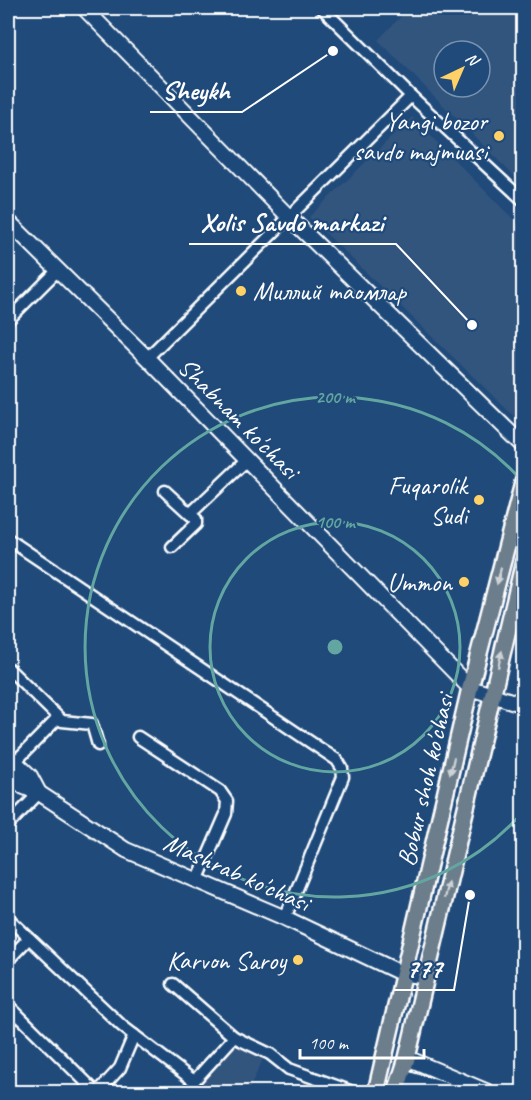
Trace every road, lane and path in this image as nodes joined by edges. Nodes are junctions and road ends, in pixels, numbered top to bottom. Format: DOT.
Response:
graph roads {
  1 [pos="84,8"];
  2 [pos="322,8"];
  3 [pos="411,96"];
  4 [pos="524,201"];
  5 [pos="289,217"];
  6 [pos="8,221"];
  7 [pos="57,271"];
  8 [pos="8,320"];
  9 [pos="147,358"];
  10 [pos="524,446"];
  11 [pos="247,460"];
  12 [pos="524,479"];
  13 [pos="165,491"];
  14 [pos="190,514"];
  15 [pos="8,538"];
  16 [pos="172,547"];
  17 [pos="524,561"];
  18 [pos="8,668"];
  19 [pos="470,688"];
  20 [pos="492,695"];
  21 [pos="524,705"];
  22 [pos="58,718"];
  23 [pos="138,736"];
  24 [pos="98,745"];
  25 [pos="10,763"];
  26 [pos="39,793"];
  27 [pos="8,825"];
  28 [pos="197,880"];
  29 [pos="8,918"];
  30 [pos="285,918"];
  31 [pos="29,938"];
  32 [pos="8,960"];
  33 [pos="403,974"];
  34 [pos="425,976"];
  35 [pos="173,984"];
  36 [pos="8,1005"];
  37 [pos="16,1014"];
  38 [pos="8,1023"];
  39 [pos="134,1035"];
  40 [pos="234,1037"];
  41 [pos="407,1058"];
  42 [pos="401,1077"];
  43 [pos="97,1092"];
  44 [pos="353,1092"];
  45 [pos="376,1092"];
  46 [pos="396,1092"];
  47 [pos="452,1092"];
  48 [pos="488,1092"];
  1 -- 5 [label="street"];
  2 -- 3 [label="street"];
  3 -- 4 [label="street"];
  3 -- 5 [label="street"];
  5 -- 9 [label="street"];
  5 -- 10 [label="street"];
  6 -- 7 [label="street, Shabnam ko'chasi"];
  7 -- 8 [label="street"];
  7 -- 9 [label="street, Shabnam ko'chasi"];
  9 -- 11 [label="street, Shabnam ko'chasi"];
  11 -- 14 [label="street"];
  11 -- 19 [label="street, Shabnam ko'chasi"];
  12 -- 19 [label="main road, Bobur shoh ko'chasi, one-way"];
  13 -- 14 [label="street"];
  14 -- 16 [label="street"];
  15 -- 30 [label="street"];
  20 -- 17 [label="main road, Bobur shoh ko'chasi, one-way"];
  18 -- 22 [label="street"];
  19 -- 20 [label="street, Shabnam ko'chasi"];
  19 -- 33 [label="main road, Bobur shoh ko'chasi, one-way"];
  20 -- 21 [label="street, Shabnam ko'chasi"];
  34 -- 20 [label="main road, Bobur shoh ko'chasi, one-way"];
  22 -- 24 [label="street"];
  22 -- 25 [label="street"];
  23 -- 28 [label="street"];
  25 -- 26 [label="street, Mashrab ko'chasi"];
  26 -- 27 [label="street"];
  26 -- 28 [label="street, Mashrab ko'chasi"];
  28 -- 30 [label="street, Mashrab ko'chasi"];
  29 -- 31 [label="street"];
  30 -- 33 [label="street, Mashrab ko'chasi"];
  31 -- 32 [label="street"];
  31 -- 39 [label="street"];
  33 -- 34 [label="street, Mashrab ko'chasi"];
  33 -- 45 [label="main road, Bobur shoh ko'chasi"];
  34 -- 41 [label="main road, Bobur shoh ko'chasi"];
  35 -- 40 [label="street"];
  36 -- 37 [label="street"];
  37 -- 38 [label="street"];
  37 -- 43 [label="street"];
  39 -- 40 [label="street"];
  39 -- 43 [label="street"];
  40 -- 44 [label="street"];
  41 -- 42 [label="main road, Bobur shoh ko'chasi"];
  41 -- 48 [label="street"];
  42 -- 46 [label="main road, Bobur shoh ko'chasi"];
  42 -- 47 [label="street"];
}
